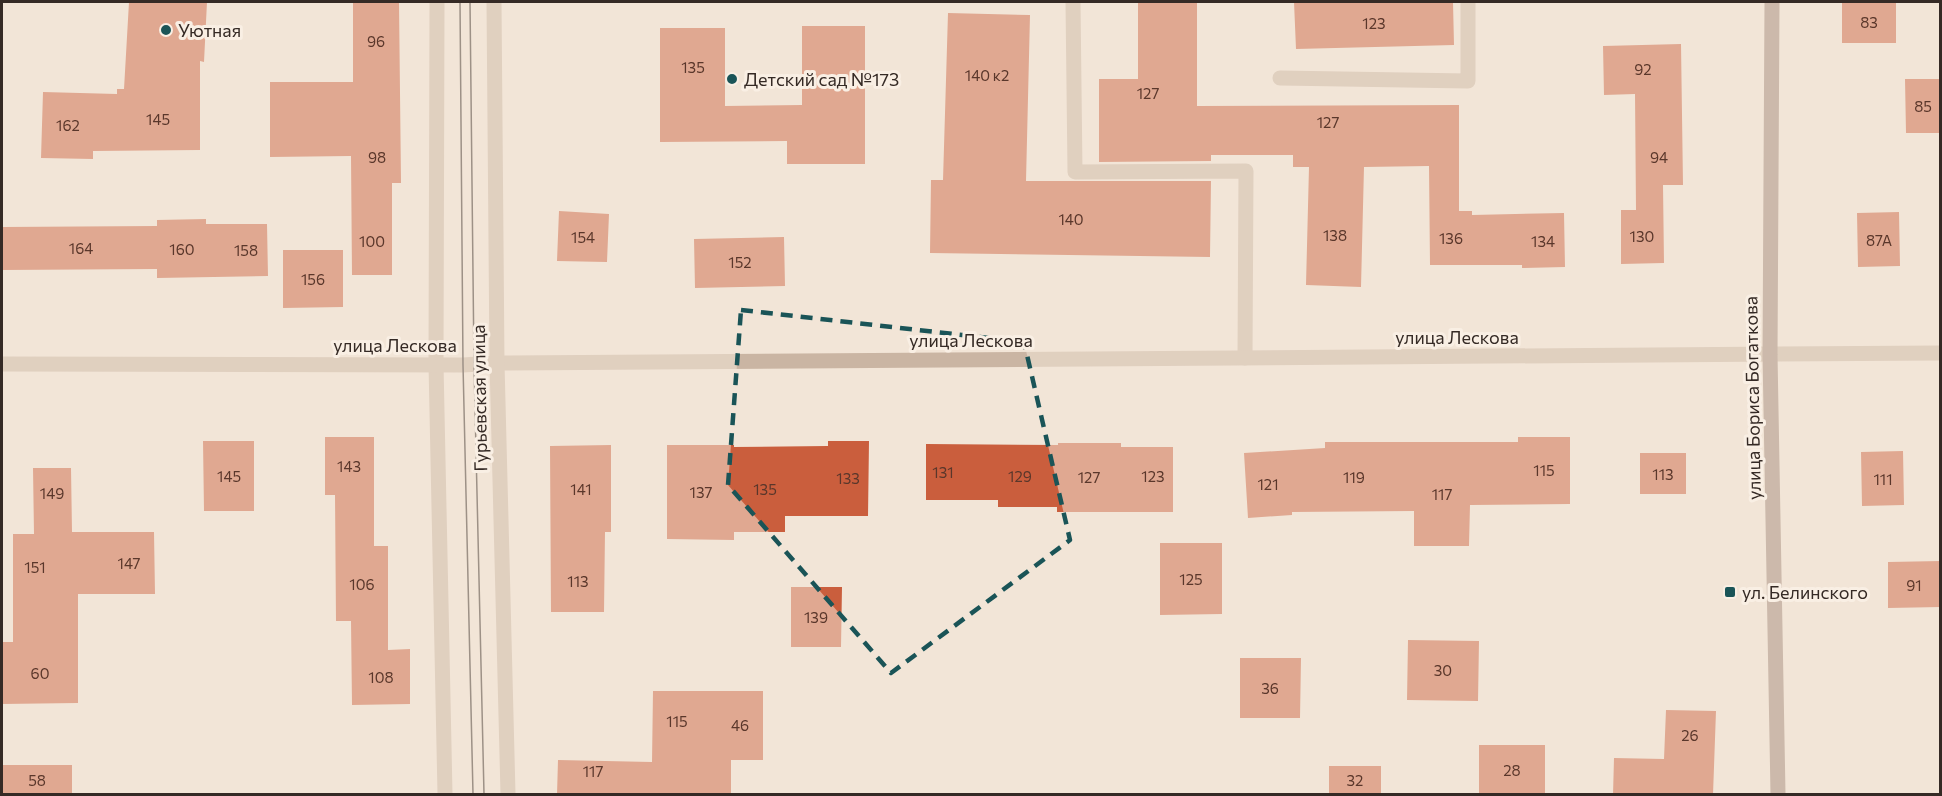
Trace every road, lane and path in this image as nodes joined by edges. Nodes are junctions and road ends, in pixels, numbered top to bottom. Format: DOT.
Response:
graph roads {
  1 [pos="437,2"];
  2 [pos="494,2"];
  3 [pos="1073,2"];
  4 [pos="1468,2"];
  5 [pos="1772,2"];
  6 [pos="1280,78"];
  7 [pos="1941,353"];
  8 [pos="1770,355"];
  9 [pos="1245,358"];
  10 [pos="497,363"];
  11 [pos="2,364"];
  12 [pos="436,364"];
  13 [pos="445,795"];
  14 [pos="508,795"];
  15 [pos="1778,795"];
  1 -- 12 [label="street"];
  2 -- 10 [label="street, Гурьевская улица"];
  3 -- 9 [label="street"];
  4 -- 6 [label="street"];
  5 -- 8 [label="main road, улица Бориса Богаткова"];
  7 -- 8 [label="street, улица Лескова"];
  8 -- 9 [label="street, улица Лескова"];
  8 -- 15 [label="main road, улица Бориса Богаткова"];
  9 -- 10 [label="street, улица Лескова"];
  10 -- 12 [label="street, улица Лескова"];
  10 -- 14 [label="street, Гурьевская улица"];
  11 -- 12 [label="street, улица Лескова"];
  12 -- 13 [label="street"];
}
